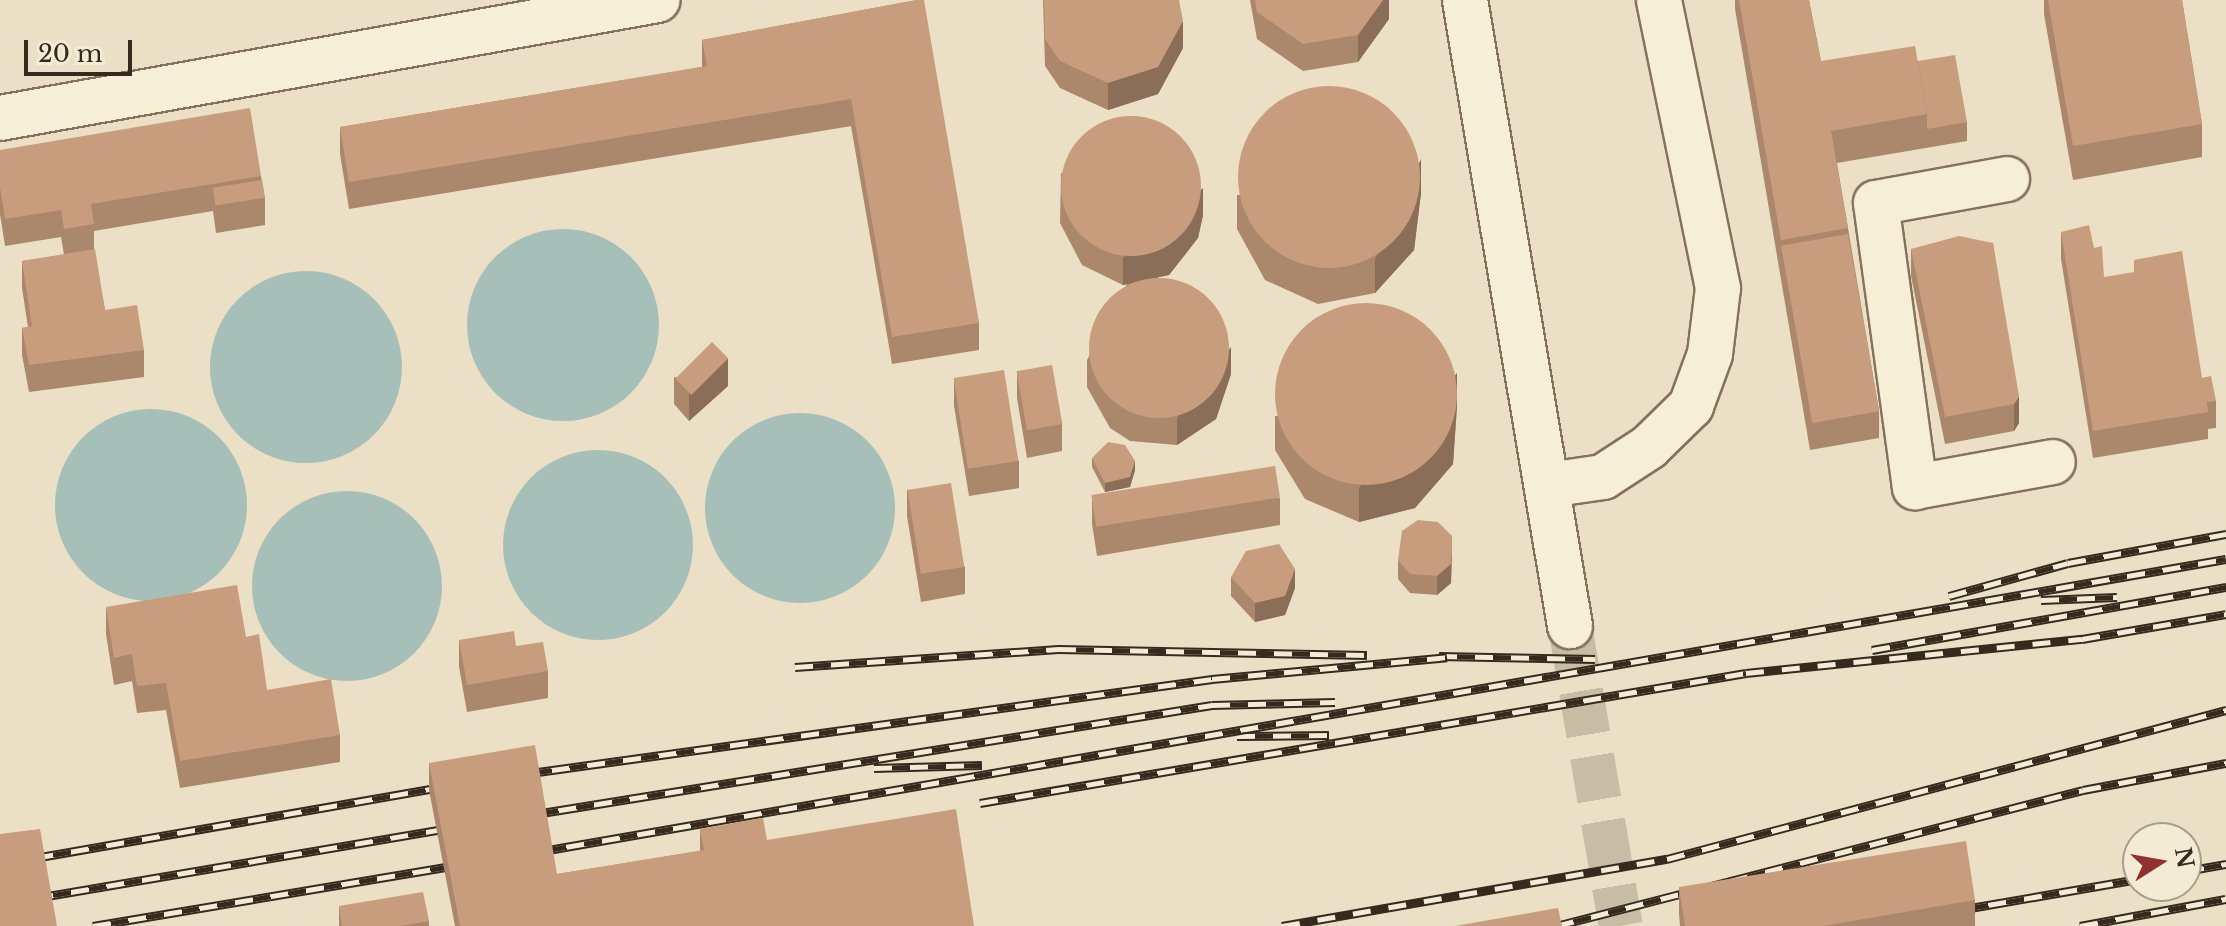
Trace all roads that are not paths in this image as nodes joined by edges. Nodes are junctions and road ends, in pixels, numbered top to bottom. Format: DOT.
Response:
graph roads {
  1 [pos="658,0"];
  2 [pos="1465,0"];
  3 [pos="1659,0"];
  4 [pos="0,118"];
  5 [pos="2007,179"];
  6 [pos="2053,462"];
  7 [pos="1548,485"];
  8 [pos="1570,626"];
  1 -- 4 [label="street"];
  2 -- 7 [label="street"];
  3 -- 7 [label="street"];
  5 -- 6 [label="street"];
  7 -- 8 [label="street"];
}
